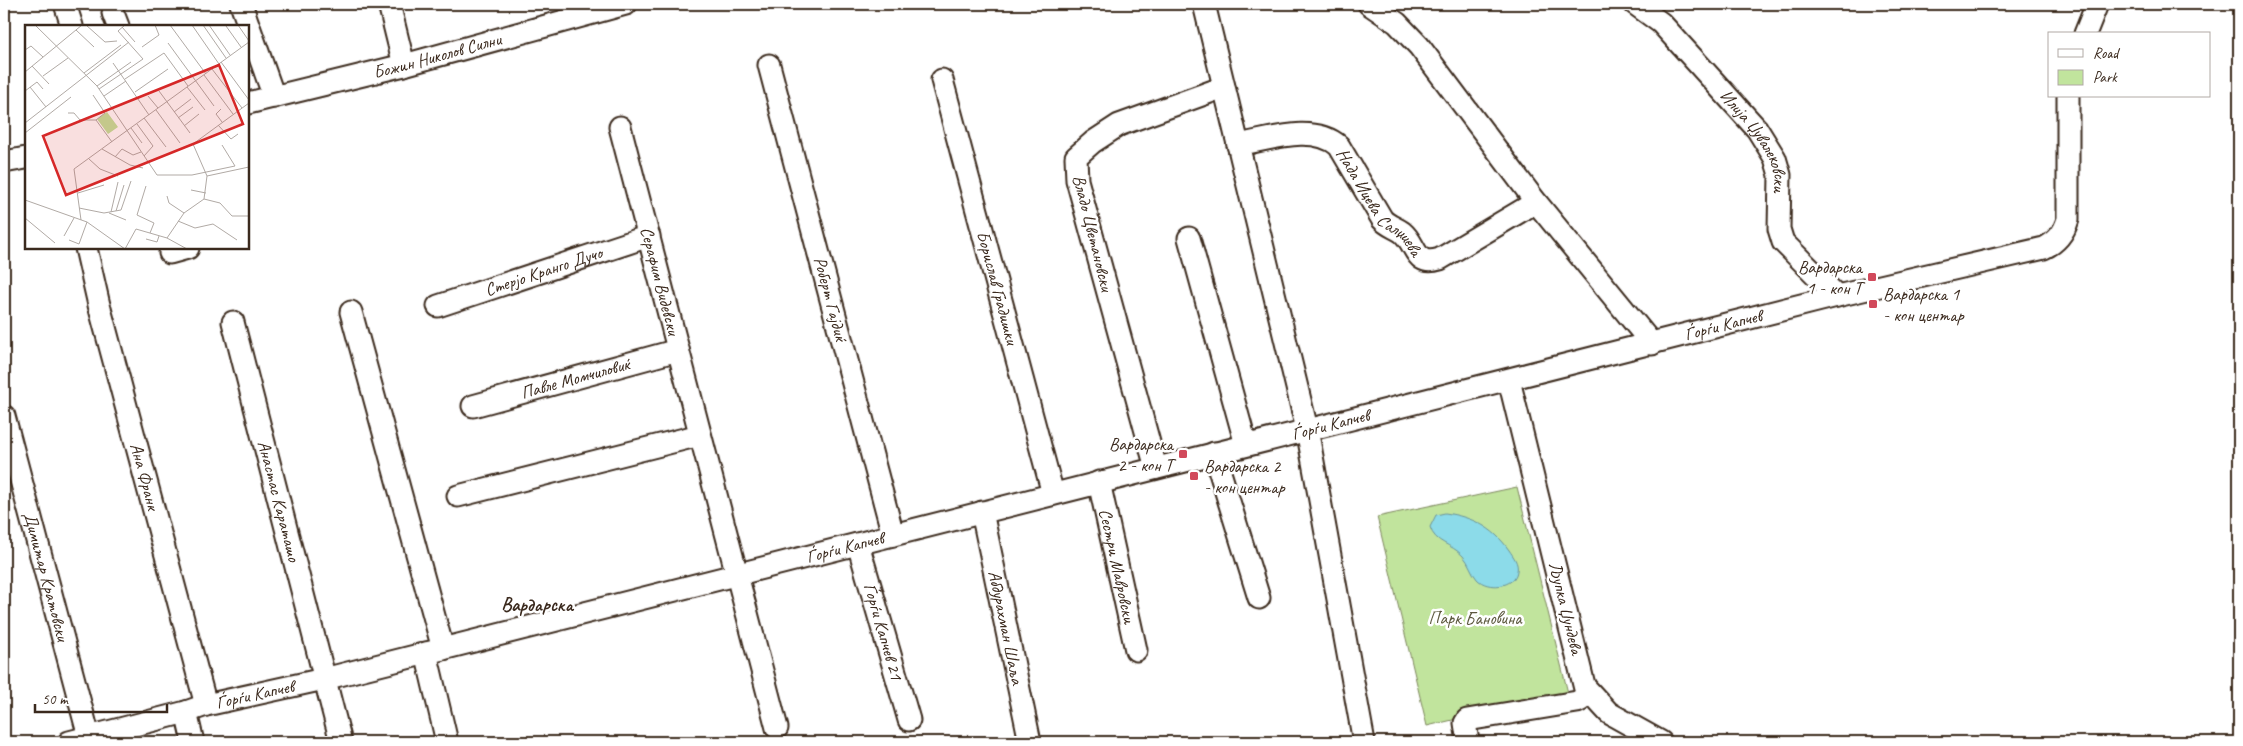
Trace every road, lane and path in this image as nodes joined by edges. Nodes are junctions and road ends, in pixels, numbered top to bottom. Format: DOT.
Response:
graph roads {
  1 [pos="66,4"];
  2 [pos="241,4"];
  3 [pos="389,4"];
  4 [pos="626,4"];
  5 [pos="1204,4"];
  6 [pos="1369,4"];
  7 [pos="1635,4"];
  8 [pos="2097,4"];
  9 [pos="72,25"];
  10 [pos="249,25"];
  11 [pos="249,26"];
  12 [pos="2086,32"];
  13 [pos="404,65"];
  14 [pos="769,65"];
  15 [pos="942,80"];
  16 [pos="1224,87"];
  17 [pos="274,96"];
  18 [pos="2068,98"];
  19 [pos="249,103"];
  20 [pos="620,127"];
  21 [pos="1238,145"];
  22 [pos="1536,202"];
  23 [pos="649,236"];
  24 [pos="1189,238"];
  25 [pos="86,249"];
  26 [pos="1837,296"];
  27 [pos="438,306"];
  28 [pos="351,312"];
  29 [pos="233,322"];
  30 [pos="1652,344"];
  31 [pos="678,350"];
  32 [pos="1509,380"];
  33 [pos="473,406"];
  34 [pos="4,416"];
  35 [pos="1308,429"];
  36 [pos="700,435"];
  37 [pos="1246,445"];
  38 [pos="1214,453"];
  39 [pos="1156,468"];
  40 [pos="1098,482"];
  41 [pos="1053,494"];
  42 [pos="458,496"];
  43 [pos="982,512"];
  44 [pos="893,535"];
  45 [pos="858,544"];
  46 [pos="737,574"];
  47 [pos="1259,598"];
  48 [pos="1136,650"];
  49 [pos="434,651"];
  50 [pos="324,679"];
  51 [pos="1586,688"];
  52 [pos="206,704"];
  53 [pos="186,712"];
  54 [pos="909,720"];
  55 [pos="1620,720"];
  56 [pos="777,728"];
  57 [pos="79,740"];
  58 [pos="194,742"];
  59 [pos="341,742"];
  60 [pos="448,742"];
  61 [pos="1030,742"];
  62 [pos="1364,742"];
  63 [pos="1468,742"];
  64 [pos="1638,742"];
  65 [pos="1661,742"];
  1 -- 9 [label="street"];
  2 -- 10 [label="street"];
  3 -- 13 [label="street"];
  4 -- 13 [label="street, Божин Николов Силни"];
  5 -- 16 [label="street"];
  6 -- 22 [label="street"];
  7 -- 26 [label="street, Илија Џувалековски"];
  8 -- 12 [label="street"];
  11 -- 17 [label="street"];
  13 -- 17 [label="street, Божин Николов Силни"];
  14 -- 44 [label="street, Роберт Гајдиќ"];
  15 -- 41 [label="street, Борислав Градишки"];
  16 -- 21 [label="street"];
  16 -- 39 [label="street, Владо Цветановски"];
  17 -- 19 [label="street, Божин Николов Силни"];
  18 -- 26 [label="street, Ѓорѓи Капчев"];
  20 -- 23 [label="street, Серафим Видевски"];
  21 -- 22 [label="street, Нада Ицева Салџиева"];
  21 -- 35 [label="street"];
  22 -- 30 [label="street"];
  23 -- 27 [label="street, Стерјо Кранго Дучо"];
  23 -- 31 [label="street, Серафим Видевски"];
  24 -- 37 [label="street"];
  25 -- 52 [label="street, Ана Франк"];
  26 -- 30 [label="street, Ѓорѓи Капчев"];
  28 -- 49 [label="street"];
  29 -- 50 [label="street, Анастас Караташо"];
  30 -- 32 [label="street, Ѓорѓи Капчев"];
  31 -- 33 [label="street, Павле Момчиловиќ"];
  31 -- 36 [label="street, Серафим Видевски"];
  32 -- 35 [label="street, Ѓорѓи Капчев"];
  32 -- 51 [label="street, Љупка Џундева"];
  34 -- 57 [label="street, Димитар Кратовски"];
  35 -- 37 [label="street, Ѓорѓи Капчев"];
  35 -- 62 [label="street"];
  36 -- 42 [label="street"];
  36 -- 46 [label="street, Серафим Видевски"];
  37 -- 38 [label="street, Ѓорѓи Капчев"];
  38 -- 39 [label="street, Ѓорѓи Капчев"];
  38 -- 47 [label="street"];
  39 -- 40 [label="street, Ѓорѓи Капчев"];
  40 -- 41 [label="street, Ѓорѓи Капчев"];
  40 -- 48 [label="street, Сестри Мавровски"];
  41 -- 43 [label="street, Ѓорѓи Капчев"];
  43 -- 44 [label="street, Ѓорѓи Капчев"];
  43 -- 61 [label="street, Абдурахман Шаља"];
  44 -- 45 [label="street, Ѓорѓи Капчев"];
  45 -- 46 [label="street, Ѓорѓи Капчев"];
  45 -- 54 [label="street, Ѓорѓи Капчев 21"];
  46 -- 49 [label="street, Ѓорѓи Капчев"];
  46 -- 56 [label="street, Серафим Видевски"];
  49 -- 50 [label="street, Ѓорѓи Капчев"];
  49 -- 60 [label="street"];
  50 -- 52 [label="street, Ѓорѓи Капчев"];
  50 -- 59 [label="street, Анастас Караташо"];
  51 -- 55 [label="street"];
  51 -- 63 [label="street"];
  52 -- 53 [label="street, Ѓорѓи Капчев"];
  53 -- 57 [label="street, Ѓорѓи Капчев"];
  53 -- 58 [label="street"];
  55 -- 64 [label="street"];
  55 -- 65 [label="street"];
}
